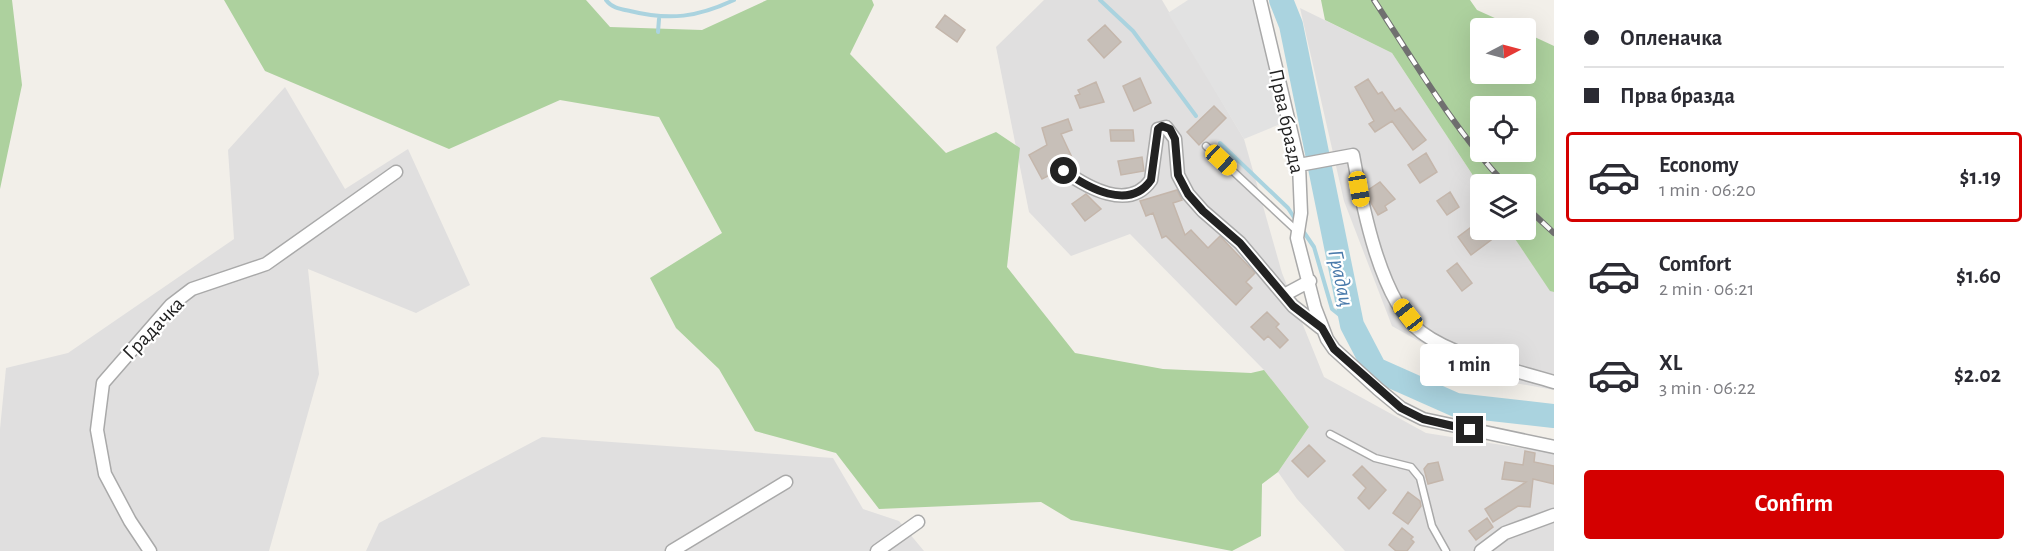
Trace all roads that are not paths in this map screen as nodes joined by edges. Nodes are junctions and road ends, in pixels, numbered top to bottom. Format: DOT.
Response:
graph roads {
  1 [pos="1260,0"];
  2 [pos="1206,146"];
  3 [pos="1304,164"];
  4 [pos="1064,171"];
  5 [pos="396,172"];
  6 [pos="1298,232"];
  7 [pos="1310,281"];
  8 [pos="1284,295"];
  9 [pos="1322,328"];
  10 [pos="1554,382"];
  11 [pos="1330,434"];
  12 [pos="1554,447"];
  13 [pos="786,482"];
  14 [pos="1554,515"];
  15 [pos="918,522"];
  16 [pos="150,551"];
  17 [pos="672,551"];
  18 [pos="877,551"];
  19 [pos="1446,551"];
  20 [pos="1481,551"];
  1 -- 3 [label="street, Прва бразда"];
  2 -- 6 [label="lane"];
  3 -- 6 [label="street, Прва бразда"];
  3 -- 10 [label="street"];
  4 -- 8 [label="street"];
  5 -- 16 [label="street, Градачка"];
  6 -- 7 [label="street, Прва бразда"];
  7 -- 8 [label="street"];
  7 -- 9 [label="street, Прва бразда"];
  8 -- 9 [label="street"];
  9 -- 12 [label="street, Прва бразда"];
  11 -- 19 [label="lane"];
  13 -- 17 [label="street"];
  14 -- 20 [label="street"];
  15 -- 18 [label="street"];
}
